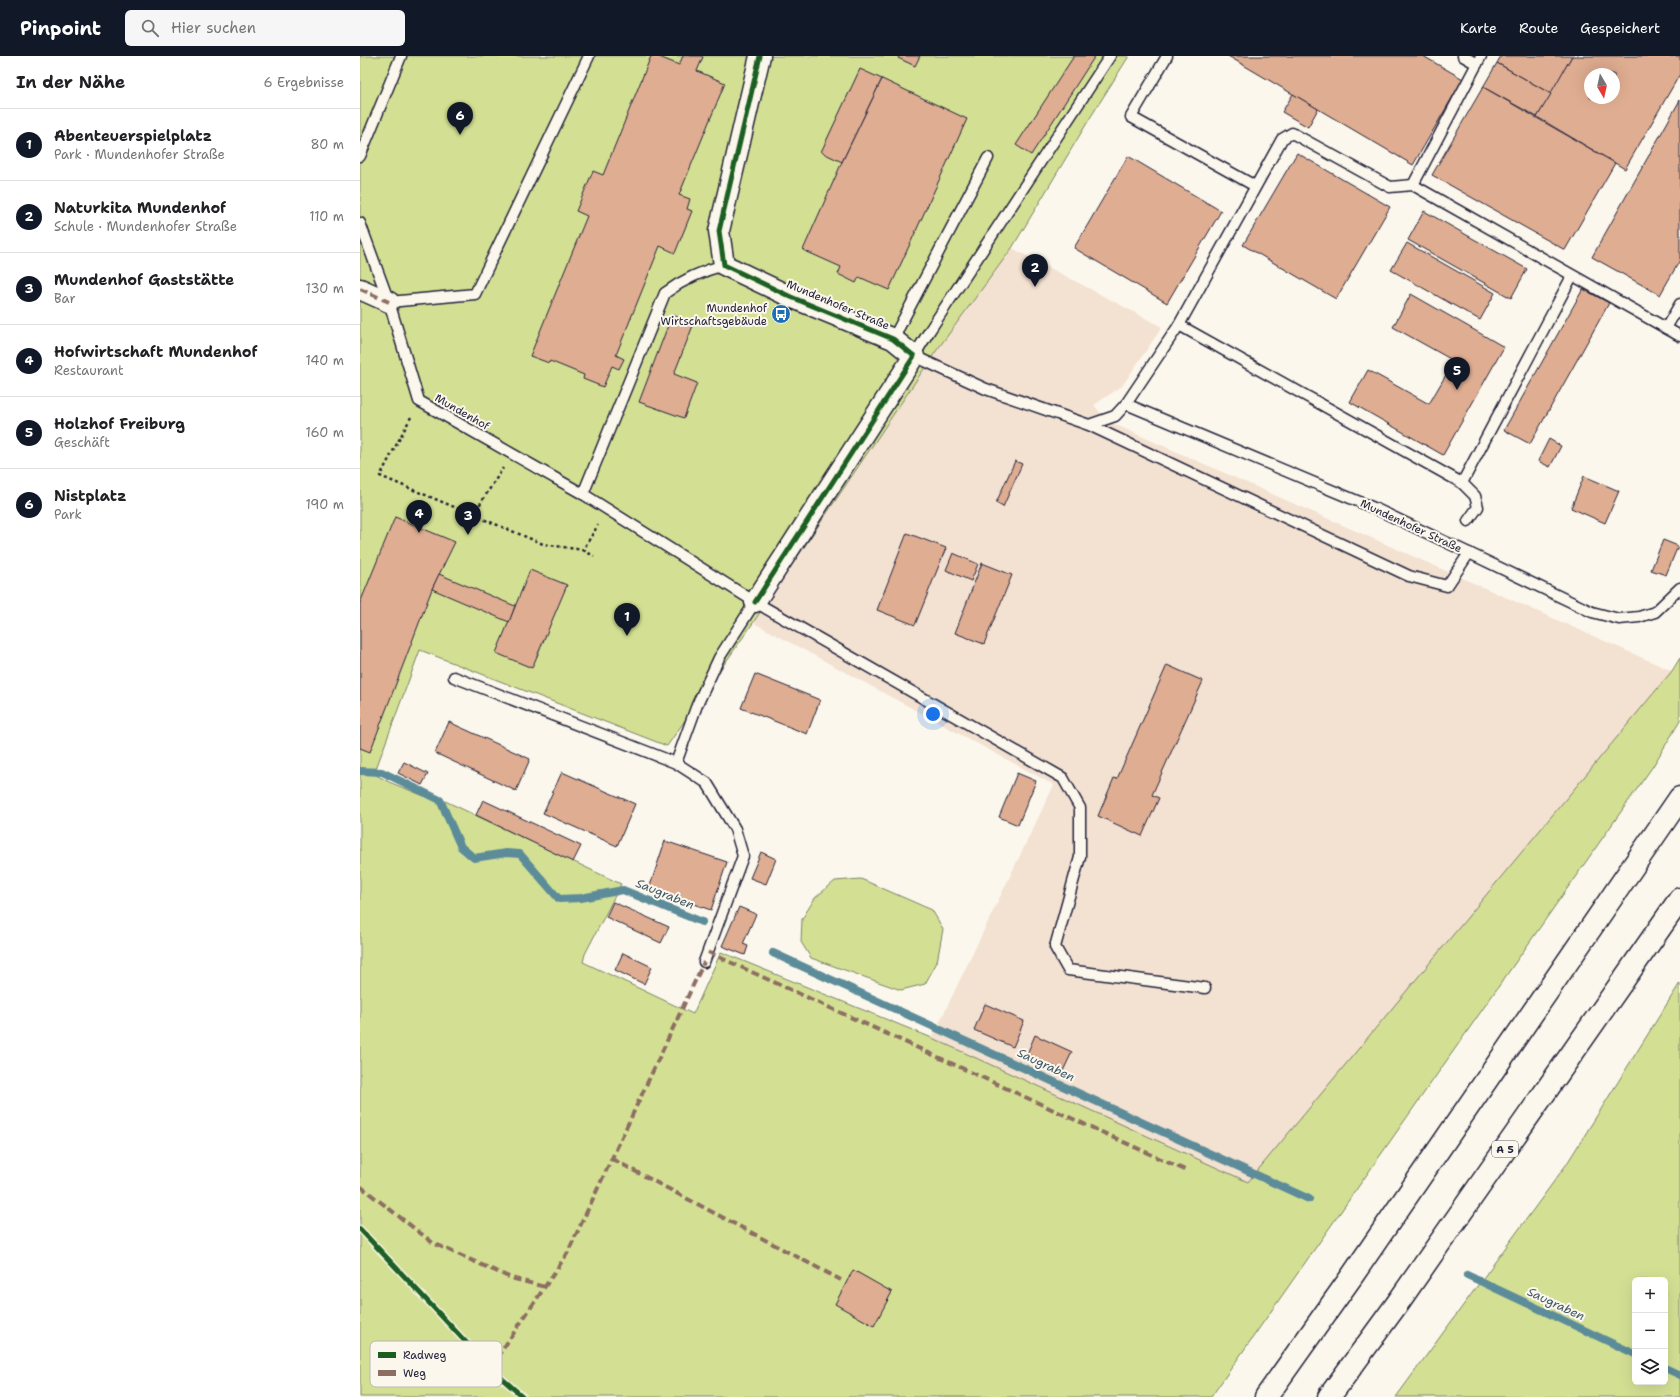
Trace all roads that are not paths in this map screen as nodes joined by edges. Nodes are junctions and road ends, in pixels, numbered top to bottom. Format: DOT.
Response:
graph roads {
  1 [pos="401,56"];
  2 [pos="589,56"];
  3 [pos="760,56"];
  4 [pos="1110,56"];
  5 [pos="1167,56"];
  6 [pos="1463,56"];
  7 [pos="1479,60"];
  8 [pos="360,156"];
  9 [pos="988,158"];
  10 [pos="1413,185"];
  11 [pos="1255,186"];
  12 [pos="360,223"];
  13 [pos="724,264"];
  14 [pos="1572,276"];
  15 [pos="360,289"];
  16 [pos="389,302"];
  17 [pos="1680,304"];
  18 [pos="1179,325"];
  19 [pos="1666,328"];
  20 [pos="1680,336"];
  21 [pos="893,340"];
  22 [pos="914,356"];
  23 [pos="1126,404"];
  24 [pos="1088,425"];
  25 [pos="1462,483"];
  26 [pos="583,494"];
  27 [pos="1468,521"];
  28 [pos="1469,553"];
  29 [pos="1680,588"];
  30 [pos="755,602"];
  31 [pos="454,677"];
  32 [pos="676,763"];
  33 [pos="1680,798"];
  34 [pos="1680,899"];
  35 [pos="704,962"];
  36 [pos="1205,988"];
  37 [pos="1266,1397"];
  38 [pos="1329,1397"];
  1 -- 8 [label="lane"];
  2 -- 16 [label="lane"];
  3 -- 13 [label="street"];
  4 -- 22 [label="lane"];
  5 -- 11 [label="lane"];
  6 -- 7 [label="lane"];
  7 -- 10 [label="lane"];
  9 -- 21 [label="lane"];
  10 -- 11 [label="lane"];
  10 -- 14 [label="lane"];
  11 -- 18 [label="lane"];
  12 -- 16 [label="lane, Mundenhof"];
  13 -- 21 [label="street, Mundenhofer Straße"];
  13 -- 26 [label="lane"];
  14 -- 19 [label="lane"];
  14 -- 25 [label="lane"];
  15 -- 16 [label="street"];
  16 -- 26 [label="lane, Mundenhof"];
  17 -- 19 [label="lane"];
  18 -- 23 [label="lane"];
  18 -- 25 [label="lane"];
  19 -- 20 [label="lane"];
  21 -- 22 [label="street, Mundenhofer Straße"];
  22 -- 24 [label="lane, Mundenhofer Straße"];
  22 -- 30 [label="street"];
  23 -- 24 [label="lane"];
  23 -- 28 [label="lane, Mundenhofer Straße"];
  24 -- 28 [label="lane, Mundenhofer Straße"];
  25 -- 27 [label="lane"];
  26 -- 30 [label="lane, Mundenhof"];
  28 -- 29 [label="lane"];
  30 -- 32 [label="lane"];
  30 -- 36 [label="lane, Mundenhof"];
  31 -- 32 [label="lane"];
  32 -- 35 [label="lane"];
  33 -- 37 [label="highway"];
  34 -- 38 [label="highway, A 5"];
}
